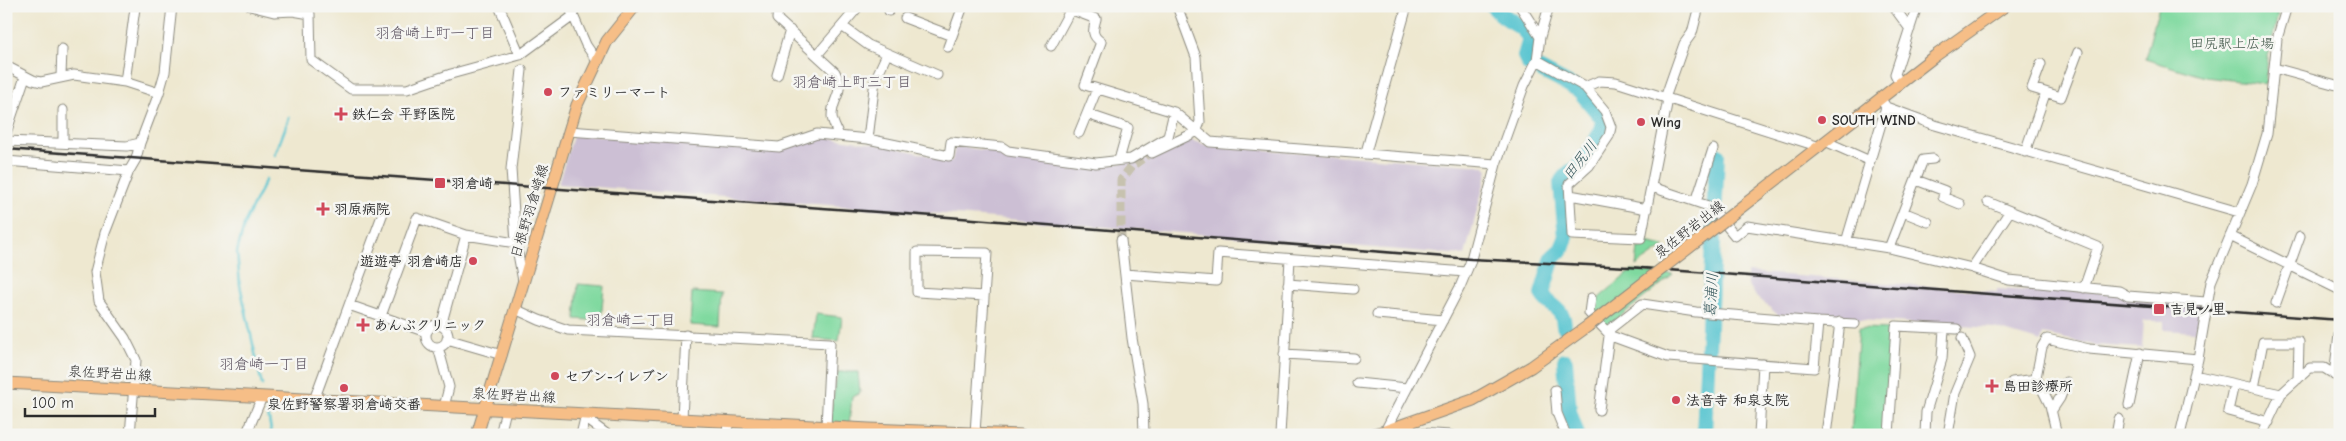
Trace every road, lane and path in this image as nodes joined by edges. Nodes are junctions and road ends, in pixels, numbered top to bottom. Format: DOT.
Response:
graph roads {
  1 [pos="172,6"];
  2 [pos="250,6"];
  3 [pos="498,6"];
  4 [pos="568,6"];
  5 [pos="635,6"];
  6 [pos="778,6"];
  7 [pos="858,6"];
  8 [pos="964,6"];
  9 [pos="1408,6"];
  10 [pos="1520,6"];
  11 [pos="1549,6"];
  12 [pos="1699,6"];
  13 [pos="1893,6"];
  14 [pos="1917,6"];
  15 [pos="2005,6"];
  16 [pos="2287,6"];
  17 [pos="1066,7"];
  18 [pos="135,8"];
  19 [pos="293,8"];
  20 [pos="1180,8"];
  21 [pos="572,16"];
  22 [pos="905,18"];
  23 [pos="842,26"];
  24 [pos="1910,29"];
  25 [pos="790,30"];
  26 [pos="952,36"];
  27 [pos="1540,37"];
  28 [pos="1051,46"];
  29 [pos="948,47"];
  30 [pos="62,49"];
  31 [pos="2078,52"];
  32 [pos="887,54"];
  33 [pos="520,55"];
  34 [pos="817,55"];
  35 [pos="597,61"];
  36 [pos="1536,62"];
  37 [pos="2042,64"];
  38 [pos="6,66"];
  39 [pos="2274,68"];
  40 [pos="522,70"];
  41 [pos="777,75"];
  42 [pos="937,75"];
  43 [pos="61,76"];
  44 [pos="25,77"];
  45 [pos="125,82"];
  46 [pos="1900,84"];
  47 [pos="2340,86"];
  48 [pos="1585,87"];
  49 [pos="1097,89"];
  50 [pos="158,94"];
  51 [pos="2045,94"];
  52 [pos="1667,99"];
  53 [pos="1884,103"];
  54 [pos="62,110"];
  55 [pos="1174,112"];
  56 [pos="1087,114"];
  57 [pos="569,131"];
  58 [pos="1196,132"];
  59 [pos="6,133"];
  60 [pos="1079,133"];
  61 [pos="839,136"];
  62 [pos="868,140"];
  63 [pos="6,141"];
  64 [pos="63,143"];
  65 [pos="140,143"];
  66 [pos="1824,144"];
  67 [pos="1712,149"];
  68 [pos="1366,152"];
  69 [pos="2025,152"];
  70 [pos="1147,156"];
  71 [pos="1933,159"];
  72 [pos="1119,160"];
  73 [pos="6,161"];
  74 [pos="1870,161"];
  75 [pos="1496,164"];
  76 [pos="129,172"];
  77 [pos="1916,180"];
  78 [pos="1652,187"];
  79 [pos="1570,195"];
  80 [pos="1696,202"];
  81 [pos="1988,202"];
  82 [pos="1960,204"];
  83 [pos="1647,209"];
  84 [pos="384,210"];
  85 [pos="1903,212"];
  86 [pos="2010,212"];
  87 [pos="2240,212"];
  88 [pos="1928,222"];
  89 [pos="466,234"];
  90 [pos="2230,236"];
  91 [pos="2300,236"];
  92 [pos="1121,240"];
  93 [pos="1846,242"];
  94 [pos="516,243"];
  95 [pos="1889,248"];
  96 [pos="1290,259"];
  97 [pos="2290,264"];
  98 [pos="1972,268"];
  99 [pos="1466,272"];
  100 [pos="1125,274"];
  101 [pos="524,283"];
  102 [pos="1288,284"];
  103 [pos="2084,288"];
  104 [pos="1353,290"];
  105 [pos="2340,290"];
  106 [pos="984,296"];
  107 [pos="1591,298"];
  108 [pos="2206,302"];
  109 [pos="2276,303"];
  110 [pos="349,305"];
  111 [pos="515,309"];
  112 [pos="1377,314"];
  113 [pos="381,316"];
  114 [pos="1443,320"];
  115 [pos="1818,322"];
  116 [pos="1840,322"];
  117 [pos="1855,324"];
  118 [pos="441,326"];
  119 [pos="2340,327"];
  120 [pos="1944,329"];
  121 [pos="426,332"];
  122 [pos="686,335"];
  123 [pos="1611,336"];
  124 [pos="447,340"];
  125 [pos="438,347"];
  126 [pos="2140,353"];
  127 [pos="1284,354"];
  128 [pos="502,355"];
  129 [pos="1354,358"];
  130 [pos="2198,359"];
  131 [pos="2338,362"];
  132 [pos="1763,364"];
  133 [pos="2194,374"];
  134 [pos="2337,376"];
  135 [pos="2037,379"];
  136 [pos="2298,379"];
  137 [pos="2012,382"];
  138 [pos="2066,382"];
  139 [pos="6,383"];
  140 [pos="1357,383"];
  141 [pos="2234,384"];
  142 [pos="134,388"];
  143 [pos="1407,388"];
  144 [pos="2254,388"];
  145 [pos="1555,390"];
  146 [pos="2281,394"];
  147 [pos="262,397"];
  148 [pos="314,400"];
  149 [pos="2129,405"];
  150 [pos="444,407"];
  151 [pos="486,409"];
  152 [pos="506,410"];
  153 [pos="1599,410"];
  154 [pos="2052,410"];
  155 [pos="585,416"];
  156 [pos="682,419"];
  157 [pos="2119,420"];
  158 [pos="728,421"];
  159 [pos="2269,422"];
  160 [pos="826,426"];
  161 [pos="868,432"];
  162 [pos="975,433"];
  163 [pos="1375,434"];
  164 [pos="1424,434"];
  165 [pos="130,435"];
  166 [pos="246,435"];
  167 [pos="477,435"];
  168 [pos="500,435"];
  169 [pos="581,435"];
  170 [pos="608,435"];
  171 [pos="726,435"];
  172 [pos="1021,435"];
  173 [pos="1144,435"];
  174 [pos="1280,435"];
  175 [pos="1450,435"];
  176 [pos="1566,435"];
  177 [pos="1759,435"];
  178 [pos="1826,435"];
  179 [pos="1889,435"];
  180 [pos="1925,435"];
  181 [pos="1948,435"];
  182 [pos="2057,435"];
  183 [pos="2116,435"];
  184 [pos="2180,435"];
  185 [pos="2262,435"];
  1 -- 50 [label="street"];
  2 -- 19 [label="street"];
  3 -- 33 [label="street"];
  4 -- 21 [label="street"];
  5 -- 35 [label="main road, 日根野羽倉崎線"];
  6 -- 25 [label="street"];
  7 -- 23 [label="street"];
  8 -- 26 [label="street"];
  9 -- 68 [label="street"];
  10 -- 27 [label="street"];
  11 -- 27 [label="street"];
  12 -- 52 [label="street"];
  13 -- 24 [label="street"];
  14 -- 24 [label="street"];
  15 -- 46 [label="main road, 泉佐野岩出線"];
  16 -- 39 [label="street"];
  17 -- 28 [label="street"];
  17 -- 49 [label="street"];
  18 -- 45 [label="street"];
  19 -- 33 [label="street"];
  20 -- 58 [label="street"];
  21 -- 33 [label="street"];
  21 -- 35 [label="street"];
  22 -- 26 [label="street"];
  23 -- 32 [label="street"];
  23 -- 34 [label="street"];
  24 -- 46 [label="street"];
  25 -- 34 [label="street"];
  25 -- 41 [label="street"];
  26 -- 29 [label="street"];
  27 -- 36 [label="street"];
  30 -- 43 [label="street"];
  31 -- 51 [label="street"];
  32 -- 42 [label="street"];
  32 -- 62 [label="street"];
  34 -- 61 [label="street"];
  35 -- 57 [label="main road, 日根野羽倉崎線"];
  36 -- 48 [label="street"];
  36 -- 75 [label="street"];
  37 -- 51 [label="street"];
  38 -- 44 [label="street"];
  39 -- 47 [label="street"];
  39 -- 87 [label="street"];
  40 -- 94 [label="street"];
  43 -- 44 [label="street"];
  43 -- 45 [label="street"];
  44 -- 59 [label="street"];
  45 -- 50 [label="street"];
  46 -- 53 [label="main road, 泉佐野岩出線"];
  48 -- 52 [label="street"];
  48 -- 79 [label="street"];
  49 -- 55 [label="street"];
  49 -- 56 [label="street"];
  50 -- 65 [label="street"];
  51 -- 69 [label="street"];
  52 -- 66 [label="street"];
  52 -- 78 [label="street"];
  53 -- 66 [label="main road, 泉佐野岩出線"];
  53 -- 69 [label="street"];
  53 -- 74 [label="street"];
  54 -- 64 [label="street"];
  55 -- 58 [label="street"];
  55 -- 72 [label="street"];
  56 -- 60 [label="street"];
  56 -- 72 [label="street"];
  57 -- 61 [label="street"];
  57 -- 101 [label="main road, 日根野羽倉崎線"];
  58 -- 68 [label="street"];
  58 -- 70 [label="street"];
  61 -- 62 [label="street"];
  62 -- 72 [label="street"];
  63 -- 64 [label="street"];
  64 -- 65 [label="street"];
  65 -- 76 [label="street"];
  66 -- 74 [label="street"];
  66 -- 163 [label="main road, 泉佐野岩出線, bridge"];
  67 -- 80 [label="street"];
  68 -- 75 [label="street"];
  69 -- 87 [label="street"];
  71 -- 77 [label="street"];
  73 -- 76 [label="street"];
  74 -- 93 [label="street"];
  75 -- 99 [label="street"];
  76 -- 142 [label="street"];
  77 -- 82 [label="street"];
  77 -- 85 [label="street"];
  78 -- 80 [label="street"];
  78 -- 83 [label="street"];
  79 -- 83 [label="street"];
  79 -- 83 [label="street"];
  80 -- 93 [label="street"];
  81 -- 86 [label="street"];
  84 -- 110 [label="street"];
  85 -- 88 [label="street"];
  85 -- 95 [label="street"];
  86 -- 98 [label="street"];
  86 -- 103 [label="street"];
  87 -- 90 [label="street"];
  89 -- 94 [label="street"];
  89 -- 113 [label="street"];
  89 -- 118 [label="street"];
  90 -- 97 [label="street"];
  90 -- 108 [label="street"];
  91 -- 97 [label="street"];
  92 -- 100 [label="street"];
  93 -- 95 [label="street"];
  94 -- 101 [label="street"];
  95 -- 98 [label="street"];
  96 -- 99 [label="street"];
  96 -- 100 [label="street"];
  96 -- 102 [label="street"];
  97 -- 105 [label="street"];
  97 -- 109 [label="street"];
  98 -- 103 [label="street"];
  99 -- 114 [label="street"];
  100 -- 173 [label="street"];
  101 -- 111 [label="main road, 日根野羽倉崎線"];
  102 -- 104 [label="street"];
  102 -- 127 [label="street"];
  103 -- 108 [label="street"];
  106 -- 106 [label="street"];
  106 -- 162 [label="street"];
  107 -- 123 [label="street"];
  108 -- 130 [label="street"];
  110 -- 113 [label="street"];
  110 -- 148 [label="street"];
  111 -- 122 [label="street"];
  111 -- 128 [label="main road, 日根野羽倉崎線"];
  112 -- 114 [label="street"];
  113 -- 121 [label="street"];
  114 -- 143 [label="street"];
  115 -- 116 [label="street"];
  115 -- 123 [label="street"];
  115 -- 132 [label="street"];
  116 -- 117 [label="street"];
  116 -- 178 [label="street"];
  118 -- 121 [label="street"];
  118 -- 124 [label="street"];
  119 -- 131 [label="street"];
  120 -- 179 [label="street"];
  120 -- 180 [label="street"];
  120 -- 181 [label="street"];
  121 -- 125 [label="street"];
  122 -- 156 [label="street"];
  122 -- 160 [label="street"];
  123 -- 132 [label="street"];
  123 -- 153 [label="street"];
  124 -- 125 [label="street"];
  124 -- 128 [label="street"];
  125 -- 150 [label="street"];
  126 -- 130 [label="street"];
  126 -- 135 [label="street"];
  126 -- 149 [label="street"];
  127 -- 129 [label="street"];
  127 -- 174 [label="street"];
  128 -- 151 [label="main road, 日根野羽倉崎線"];
  130 -- 133 [label="street"];
  131 -- 134 [label="street"];
  132 -- 177 [label="street"];
  133 -- 141 [label="street"];
  133 -- 184 [label="street"];
  134 -- 136 [label="street"];
  135 -- 137 [label="street"];
  135 -- 154 [label="street"];
  136 -- 144 [label="street"];
  136 -- 146 [label="street"];
  138 -- 154 [label="street"];
  139 -- 142 [label="main road, 泉佐野岩出線"];
  140 -- 143 [label="street"];
  141 -- 144 [label="street"];
  141 -- 159 [label="street"];
  142 -- 147 [label="main road, 泉佐野岩出線"];
  142 -- 165 [label="street"];
  143 -- 163 [label="street"];
  144 -- 146 [label="street"];
  145 -- 176 [label="street"];
  146 -- 159 [label="street"];
  147 -- 148 [label="main road, 泉佐野岩出線"];
  147 -- 166 [label="street"];
  148 -- 150 [label="main road, 泉佐野岩出線"];
  150 -- 151 [label="main road, 泉佐野岩出線"];
  151 -- 152 [label="main road, 泉佐野岩出線"];
  151 -- 167 [label="main road, 日根野羽倉崎線"];
  152 -- 155 [label="main road, 泉佐野岩出線"];
  152 -- 168 [label="street"];
  154 -- 182 [label="street"];
  155 -- 156 [label="main road, 泉佐野岩出線"];
  155 -- 169 [label="street"];
  155 -- 170 [label="street"];
  156 -- 158 [label="main road, 泉佐野岩出線"];
  157 -- 183 [label="street"];
  158 -- 160 [label="main road, 泉佐野岩出線"];
  158 -- 171 [label="street"];
  159 -- 185 [label="street"];
  160 -- 161 [label="main road, 泉佐野岩出線"];
  161 -- 162 [label="main road, 泉佐野岩出線"];
  162 -- 172 [label="main road, 泉佐野岩出線"];
  163 -- 164 [label="street"];
  164 -- 175 [label="street"];
}
